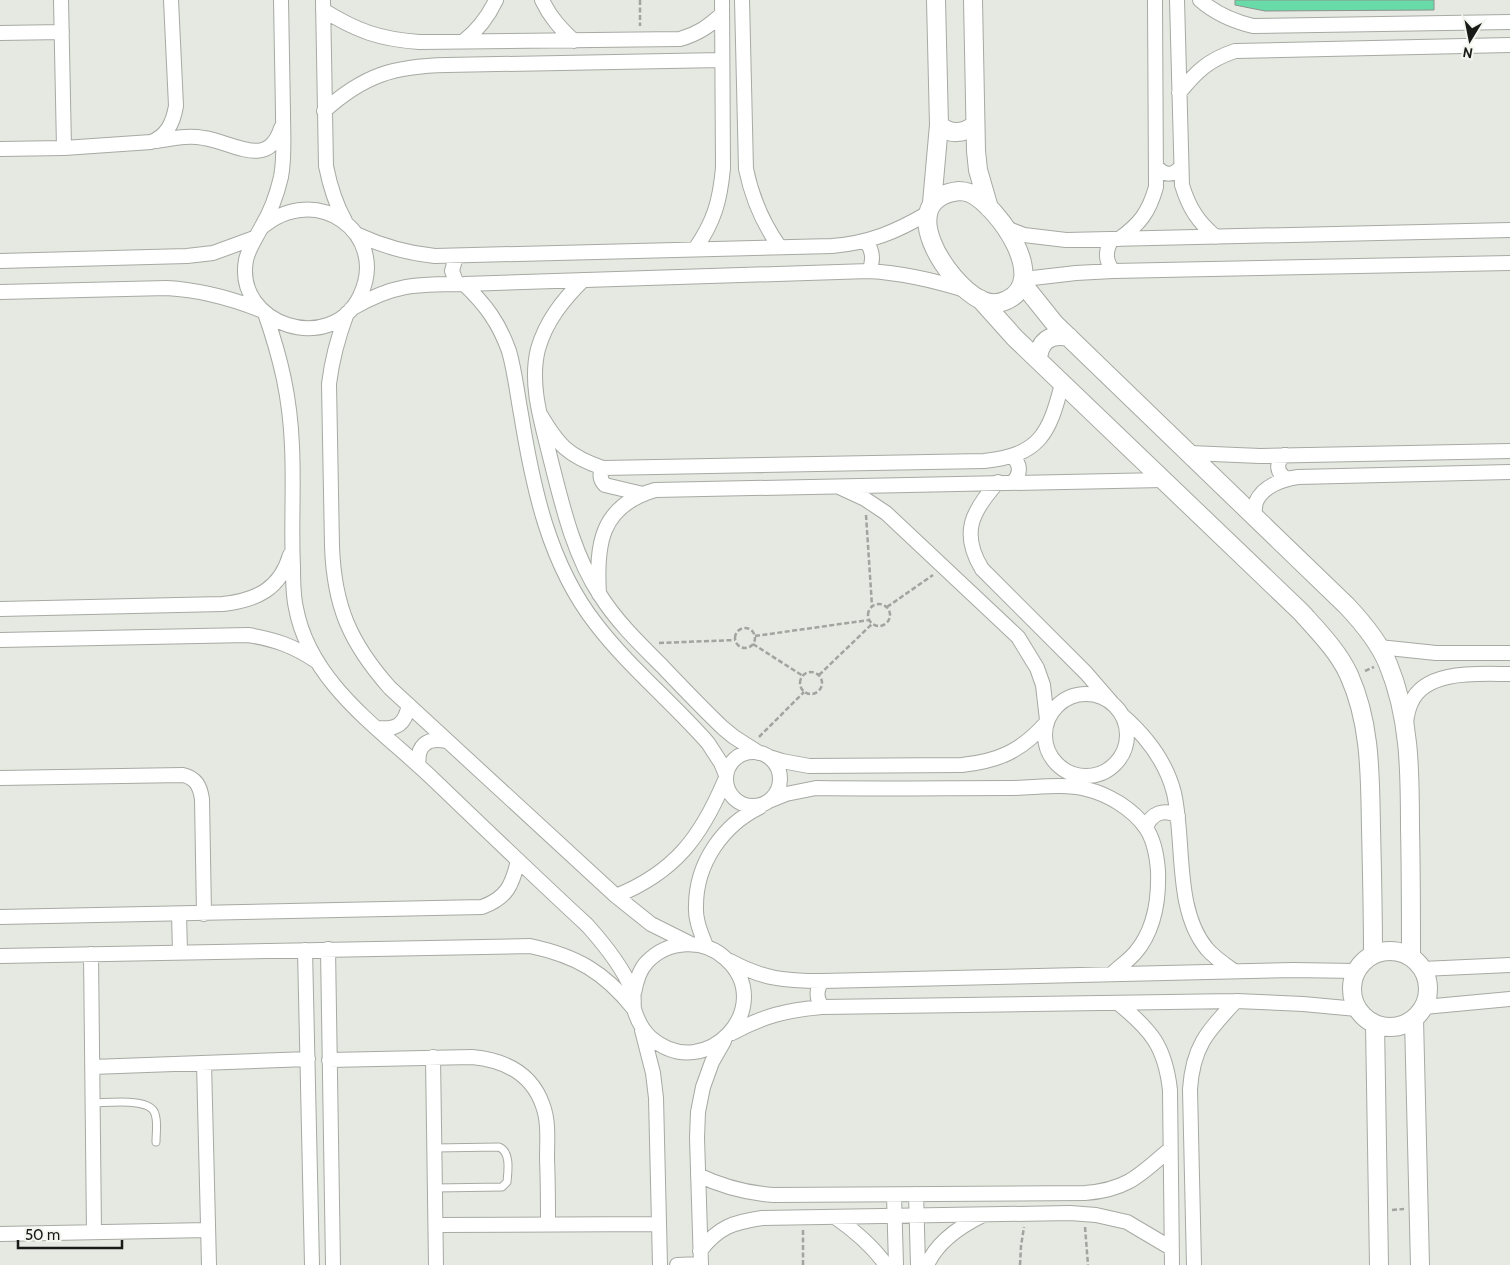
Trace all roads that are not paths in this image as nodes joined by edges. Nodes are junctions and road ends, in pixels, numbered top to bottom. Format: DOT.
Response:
graph roads {
  1 [pos="61,0"];
  2 [pos="171,0"];
  3 [pos="281,0"];
  4 [pos="496,0"];
  5 [pos="542,0"];
  6 [pos="742,0"];
  7 [pos="936,0"];
  8 [pos="973,0"];
  9 [pos="1155,0"];
  10 [pos="1177,0"];
  11 [pos="1200,0"];
  12 [pos="323,5"];
  13 [pos="722,7"];
  14 [pos="1510,22"];
  15 [pos="1253,26"];
  16 [pos="62,32"];
  17 [pos="0,33"];
  18 [pos="574,40"];
  19 [pos="446,41"];
  20 [pos="464,41"];
  21 [pos="1510,45"];
  22 [pos="1251,50"];
  23 [pos="722,60"];
  24 [pos="446,65"];
  25 [pos="1179,93"];
  26 [pos="324,111"];
  27 [pos="283,122"];
  28 [pos="939,125"];
  29 [pos="975,125"];
  30 [pos="151,142"];
  31 [pos="64,148"];
  32 [pos="0,149"];
  33 [pos="1181,166"];
  34 [pos="1157,167"];
  35 [pos="723,168"];
  36 [pos="746,169"];
  37 [pos="930,208"];
  38 [pos="989,208"];
  39 [pos="1006,228"];
  40 [pos="351,229"];
  41 [pos="1510,230"];
  42 [pos="258,233"];
  43 [pos="1216,237"];
  44 [pos="1115,239"];
  45 [pos="866,241"];
  46 [pos="779,246"];
  47 [pos="695,249"];
  48 [pos="456,256"];
  49 [pos="0,261"];
  50 [pos="1510,262"];
  51 [pos="869,271"];
  52 [pos="1113,271"];
  53 [pos="582,280"];
  54 [pos="1023,282"];
  55 [pos="460,284"];
  56 [pos="0,292"];
  57 [pos="974,295"];
  58 [pos="349,311"];
  59 [pos="264,312"];
  60 [pos="1069,337"];
  61 [pos="1038,360"];
  62 [pos="514,370"];
  63 [pos="534,370"];
  64 [pos="1062,384"];
  65 [pos="540,414"];
  66 [pos="1510,451"];
  67 [pos="1190,453"];
  68 [pos="1285,455"];
  69 [pos="1012,456"];
  70 [pos="603,468"];
  71 [pos="1510,472"];
  72 [pos="1288,479"];
  73 [pos="1163,480"];
  74 [pos="998,482"];
  75 [pos="1012,482"];
  76 [pos="836,486"];
  77 [pos="643,494"];
  78 [pos="1254,514"];
  79 [pos="292,547"];
  80 [pos="599,594"];
  81 [pos="0,609"];
  82 [pos="0,640"];
  83 [pos="1510,653"];
  84 [pos="1376,654"];
  85 [pos="1456,654"];
  86 [pos="318,662"];
  87 [pos="1510,674"];
  88 [pos="1454,675"];
  89 [pos="1112,703"];
  90 [pos="409,705"];
  91 [pos="1122,715"];
  92 [pos="1047,722"];
  93 [pos="1406,722"];
  94 [pos="378,728"];
  95 [pos="446,740"];
  96 [pos="759,752"];
  97 [pos="419,766"];
  98 [pos="1083,775"];
  99 [pos="726,777"];
  100 [pos="0,778"];
  101 [pos="1065,786"];
  102 [pos="1098,793"];
  103 [pos="767,802"];
  104 [pos="1178,816"];
  105 [pos="1146,828"];
  106 [pos="518,861"];
  107 [pos="616,896"];
  108 [pos="179,914"];
  109 [pos="204,914"];
  110 [pos="0,918"];
  111 [pos="690,944"];
  112 [pos="706,946"];
  113 [pos="328,949"];
  114 [pos="306,950"];
  115 [pos="180,952"];
  116 [pos="91,954"];
  117 [pos="1373,954"];
  118 [pos="0,956"];
  119 [pos="727,959"];
  120 [pos="1417,963"];
  121 [pos="1510,965"];
  122 [pos="1234,971"];
  123 [pos="1356,971"];
  124 [pos="1112,974"];
  125 [pos="822,981"];
  126 [pos="634,993"];
  127 [pos="1510,999"];
  128 [pos="1236,1001"];
  129 [pos="1118,1003"];
  130 [pos="822,1007"];
  131 [pos="634,1009"];
  132 [pos="1357,1009"];
  133 [pos="1419,1013"];
  134 [pos="640,1024"];
  135 [pos="1375,1024"];
  136 [pos="727,1037"];
  137 [pos="433,1057"];
  138 [pos="308,1060"];
  139 [pos="330,1060"];
  140 [pos="204,1063"];
  141 [pos="92,1067"];
  142 [pos="1191,1073"];
  143 [pos="1168,1074"];
  144 [pos="93,1103"];
  145 [pos="156,1142"];
  146 [pos="434,1148"];
  147 [pos="1170,1149"];
  148 [pos="698,1175"];
  149 [pos="435,1188"];
  150 [pos="1096,1192"];
  151 [pos="916,1194"];
  152 [pos="894,1195"];
  153 [pos="1090,1214"];
  154 [pos="984,1215"];
  155 [pos="895,1216"];
  156 [pos="917,1216"];
  157 [pos="835,1217"];
  158 [pos="548,1224"];
  159 [pos="659,1224"];
  160 [pos="436,1225"];
  161 [pos="208,1230"];
  162 [pos="94,1232"];
  163 [pos="0,1234"];
  164 [pos="1172,1248"];
  165 [pos="701,1260"];
  166 [pos="209,1265"];
  167 [pos="312,1265"];
  168 [pos="333,1265"];
  169 [pos="436,1265"];
  170 [pos="660,1265"];
  171 [pos="677,1265"];
  172 [pos="886,1265"];
  173 [pos="896,1265"];
  174 [pos="918,1265"];
  175 [pos="927,1265"];
  176 [pos="1172,1265"];
  177 [pos="1194,1265"];
  178 [pos="1379,1265"];
  179 [pos="1420,1265"];
  1 -- 16 [label="street"];
  2 -- 30 [label="street"];
  3 -- 27 [label="street"];
  4 -- 20 [label="street"];
  5 -- 18 [label="street"];
  6 -- 36 [label="street"];
  7 -- 28 [label="street"];
  8 -- 29 [label="street"];
  9 -- 34 [label="street"];
  10 -- 25 [label="street"];
  11 -- 15 [label="street"];
  12 -- 19 [label="street"];
  12 -- 26 [label="street"];
  13 -- 18 [label="street"];
  13 -- 23 [label="street"];
  14 -- 15 [label="street"];
  15 -- 22 [label="street"];
  16 -- 17 [label="street"];
  16 -- 31 [label="street"];
  18 -- 20 [label="street"];
  19 -- 20 [label="street"];
  19 -- 24 [label="street"];
  21 -- 22 [label="street"];
  22 -- 25 [label="street"];
  23 -- 24 [label="street"];
  23 -- 35 [label="street"];
  24 -- 26 [label="street"];
  25 -- 33 [label="street"];
  26 -- 40 [label="street"];
  27 -- 30 [label="street"];
  27 -- 42 [label="street"];
  28 -- 29 [label="street"];
  28 -- 37 [label="street"];
  29 -- 38 [label="street"];
  30 -- 31 [label="street"];
  31 -- 32 [label="street"];
  33 -- 34 [label="street"];
  33 -- 43 [label="street"];
  34 -- 44 [label="street"];
  35 -- 36 [label="street"];
  35 -- 47 [label="street"];
  36 -- 46 [label="street"];
  37 -- 38 [label="street"];
  37 -- 45 [label="street"];
  37 -- 57 [label="street"];
  38 -- 39 [label="street"];
  39 -- 44 [label="street"];
  39 -- 54 [label="street"];
  40 -- 42 [label="street"];
  40 -- 48 [label="street"];
  40 -- 58 [label="street"];
  41 -- 43 [label="street"];
  42 -- 49 [label="street"];
  42 -- 59 [label="street"];
  43 -- 44 [label="street"];
  44 -- 52 [label="street"];
  45 -- 46 [label="street"];
  45 -- 51 [label="street"];
  46 -- 47 [label="street"];
  47 -- 48 [label="street"];
  48 -- 55 [label="street"];
  50 -- 52 [label="street"];
  51 -- 53 [label="street"];
  51 -- 57 [label="street"];
  52 -- 54 [label="street"];
  53 -- 55 [label="street"];
  53 -- 63 [label="street"];
  54 -- 57 [label="street"];
  54 -- 60 [label="street"];
  55 -- 58 [label="street"];
  55 -- 62 [label="street"];
  56 -- 59 [label="street"];
  57 -- 61 [label="street"];
  58 -- 59 [label="street"];
  58 -- 90 [label="street"];
  59 -- 79 [label="street"];
  60 -- 61 [label="street"];
  60 -- 67 [label="street"];
  61 -- 64 [label="street"];
  62 -- 63 [label="street"];
  62 -- 99 [label="street"];
  63 -- 65 [label="street"];
  64 -- 69 [label="street"];
  64 -- 73 [label="street"];
  65 -- 70 [label="street"];
  65 -- 80 [label="street"];
  66 -- 68 [label="street"];
  67 -- 68 [label="street"];
  67 -- 78 [label="street"];
  68 -- 72 [label="street"];
  69 -- 70 [label="street"];
  69 -- 75 [label="street"];
  70 -- 77 [label="street"];
  71 -- 72 [label="street"];
  72 -- 78 [label="street"];
  73 -- 75 [label="street"];
  73 -- 117 [label="street"];
  74 -- 75 [label="street"];
  74 -- 76 [label="street"];
  74 -- 89 [label="street"];
  76 -- 77 [label="street"];
  76 -- 92 [label="street"];
  77 -- 80 [label="street"];
  78 -- 84 [label="street"];
  79 -- 81 [label="street"];
  79 -- 86 [label="street"];
  80 -- 96 [label="street"];
  82 -- 86 [label="street"];
  83 -- 85 [label="street"];
  84 -- 85 [label="street"];
  84 -- 93 [label="street"];
  85 -- 88 [label="street"];
  86 -- 94 [label="street"];
  87 -- 88 [label="street"];
  88 -- 93 [label="street"];
  89 -- 91 [label="street"];
  89 -- 92 [label="street"];
  90 -- 94 [label="street"];
  90 -- 95 [label="street"];
  91 -- 98 [label="street"];
  91 -- 104 [label="street"];
  92 -- 96 [label="street"];
  92 -- 98 [label="street"];
  93 -- 120 [label="street"];
  94 -- 97 [label="street"];
  95 -- 97 [label="street"];
  95 -- 107 [label="street"];
  96 -- 99 [label="street"];
  96 -- 103 [label="street"];
  97 -- 106 [label="street"];
  98 -- 101 [label="street"];
  98 -- 102 [label="street"];
  99 -- 103 [label="street"];
  99 -- 107 [label="street"];
  100 -- 109 [label="street"];
  101 -- 102 [label="street"];
  101 -- 103 [label="street"];
  102 -- 105 [label="street"];
  103 -- 112 [label="street"];
  104 -- 105 [label="street"];
  104 -- 122 [label="street"];
  105 -- 124 [label="street"];
  106 -- 109 [label="street"];
  106 -- 126 [label="street"];
  107 -- 111 [label="street"];
  108 -- 109 [label="street"];
  108 -- 110 [label="street"];
  108 -- 115 [label="street"];
  111 -- 112 [label="street"];
  111 -- 126 [label="street"];
  112 -- 119 [label="street"];
  113 -- 114 [label="street"];
  113 -- 131 [label="street"];
  113 -- 139 [label="street"];
  114 -- 115 [label="street"];
  114 -- 138 [label="street"];
  115 -- 116 [label="street"];
  116 -- 118 [label="street"];
  116 -- 141 [label="street"];
  117 -- 120 [label="street"];
  117 -- 123 [label="street"];
  119 -- 125 [label="street"];
  119 -- 136 [label="street"];
  120 -- 121 [label="street"];
  120 -- 133 [label="street"];
  122 -- 123 [label="street"];
  122 -- 124 [label="street"];
  123 -- 132 [label="street"];
  124 -- 125 [label="street"];
  125 -- 130 [label="street"];
  126 -- 131 [label="street"];
  127 -- 133 [label="street"];
  128 -- 129 [label="street"];
  128 -- 132 [label="street"];
  128 -- 142 [label="street"];
  129 -- 130 [label="street"];
  129 -- 143 [label="street"];
  130 -- 136 [label="street"];
  131 -- 134 [label="street"];
  132 -- 135 [label="street"];
  133 -- 135 [label="street"];
  133 -- 179 [label="street"];
  134 -- 136 [label="street"];
  134 -- 159 [label="street"];
  135 -- 178 [label="street"];
  136 -- 148 [label="street"];
  137 -- 139 [label="street"];
  137 -- 146 [label="street"];
  137 -- 158 [label="street"];
  138 -- 140 [label="street"];
  138 -- 167 [label="street"];
  139 -- 168 [label="street"];
  140 -- 141 [label="street"];
  140 -- 161 [label="street"];
  141 -- 144 [label="street"];
  142 -- 143 [label="street"];
  142 -- 177 [label="street"];
  143 -- 147 [label="street"];
  144 -- 145 [label="lane"];
  144 -- 162 [label="street"];
  146 -- 149 [label="street"];
  146 -- 149 [label="lane"];
  147 -- 150 [label="street"];
  147 -- 164 [label="street"];
  148 -- 152 [label="street"];
  148 -- 165 [label="street"];
  149 -- 160 [label="street"];
  150 -- 151 [label="street"];
  150 -- 153 [label="street"];
  151 -- 152 [label="street"];
  151 -- 156 [label="street"];
  152 -- 155 [label="street"];
  153 -- 154 [label="street"];
  153 -- 164 [label="street"];
  154 -- 156 [label="street"];
  154 -- 175 [label="street"];
  155 -- 156 [label="street"];
  155 -- 157 [label="street"];
  155 -- 173 [label="street"];
  156 -- 174 [label="street"];
  157 -- 165 [label="street"];
  157 -- 172 [label="street"];
  158 -- 159 [label="street"];
  158 -- 160 [label="street"];
  159 -- 170 [label="street"];
  160 -- 169 [label="street"];
  161 -- 162 [label="street"];
  161 -- 166 [label="street"];
  162 -- 163 [label="street"];
  164 -- 176 [label="street"];
  165 -- 171 [label="street"];
}
